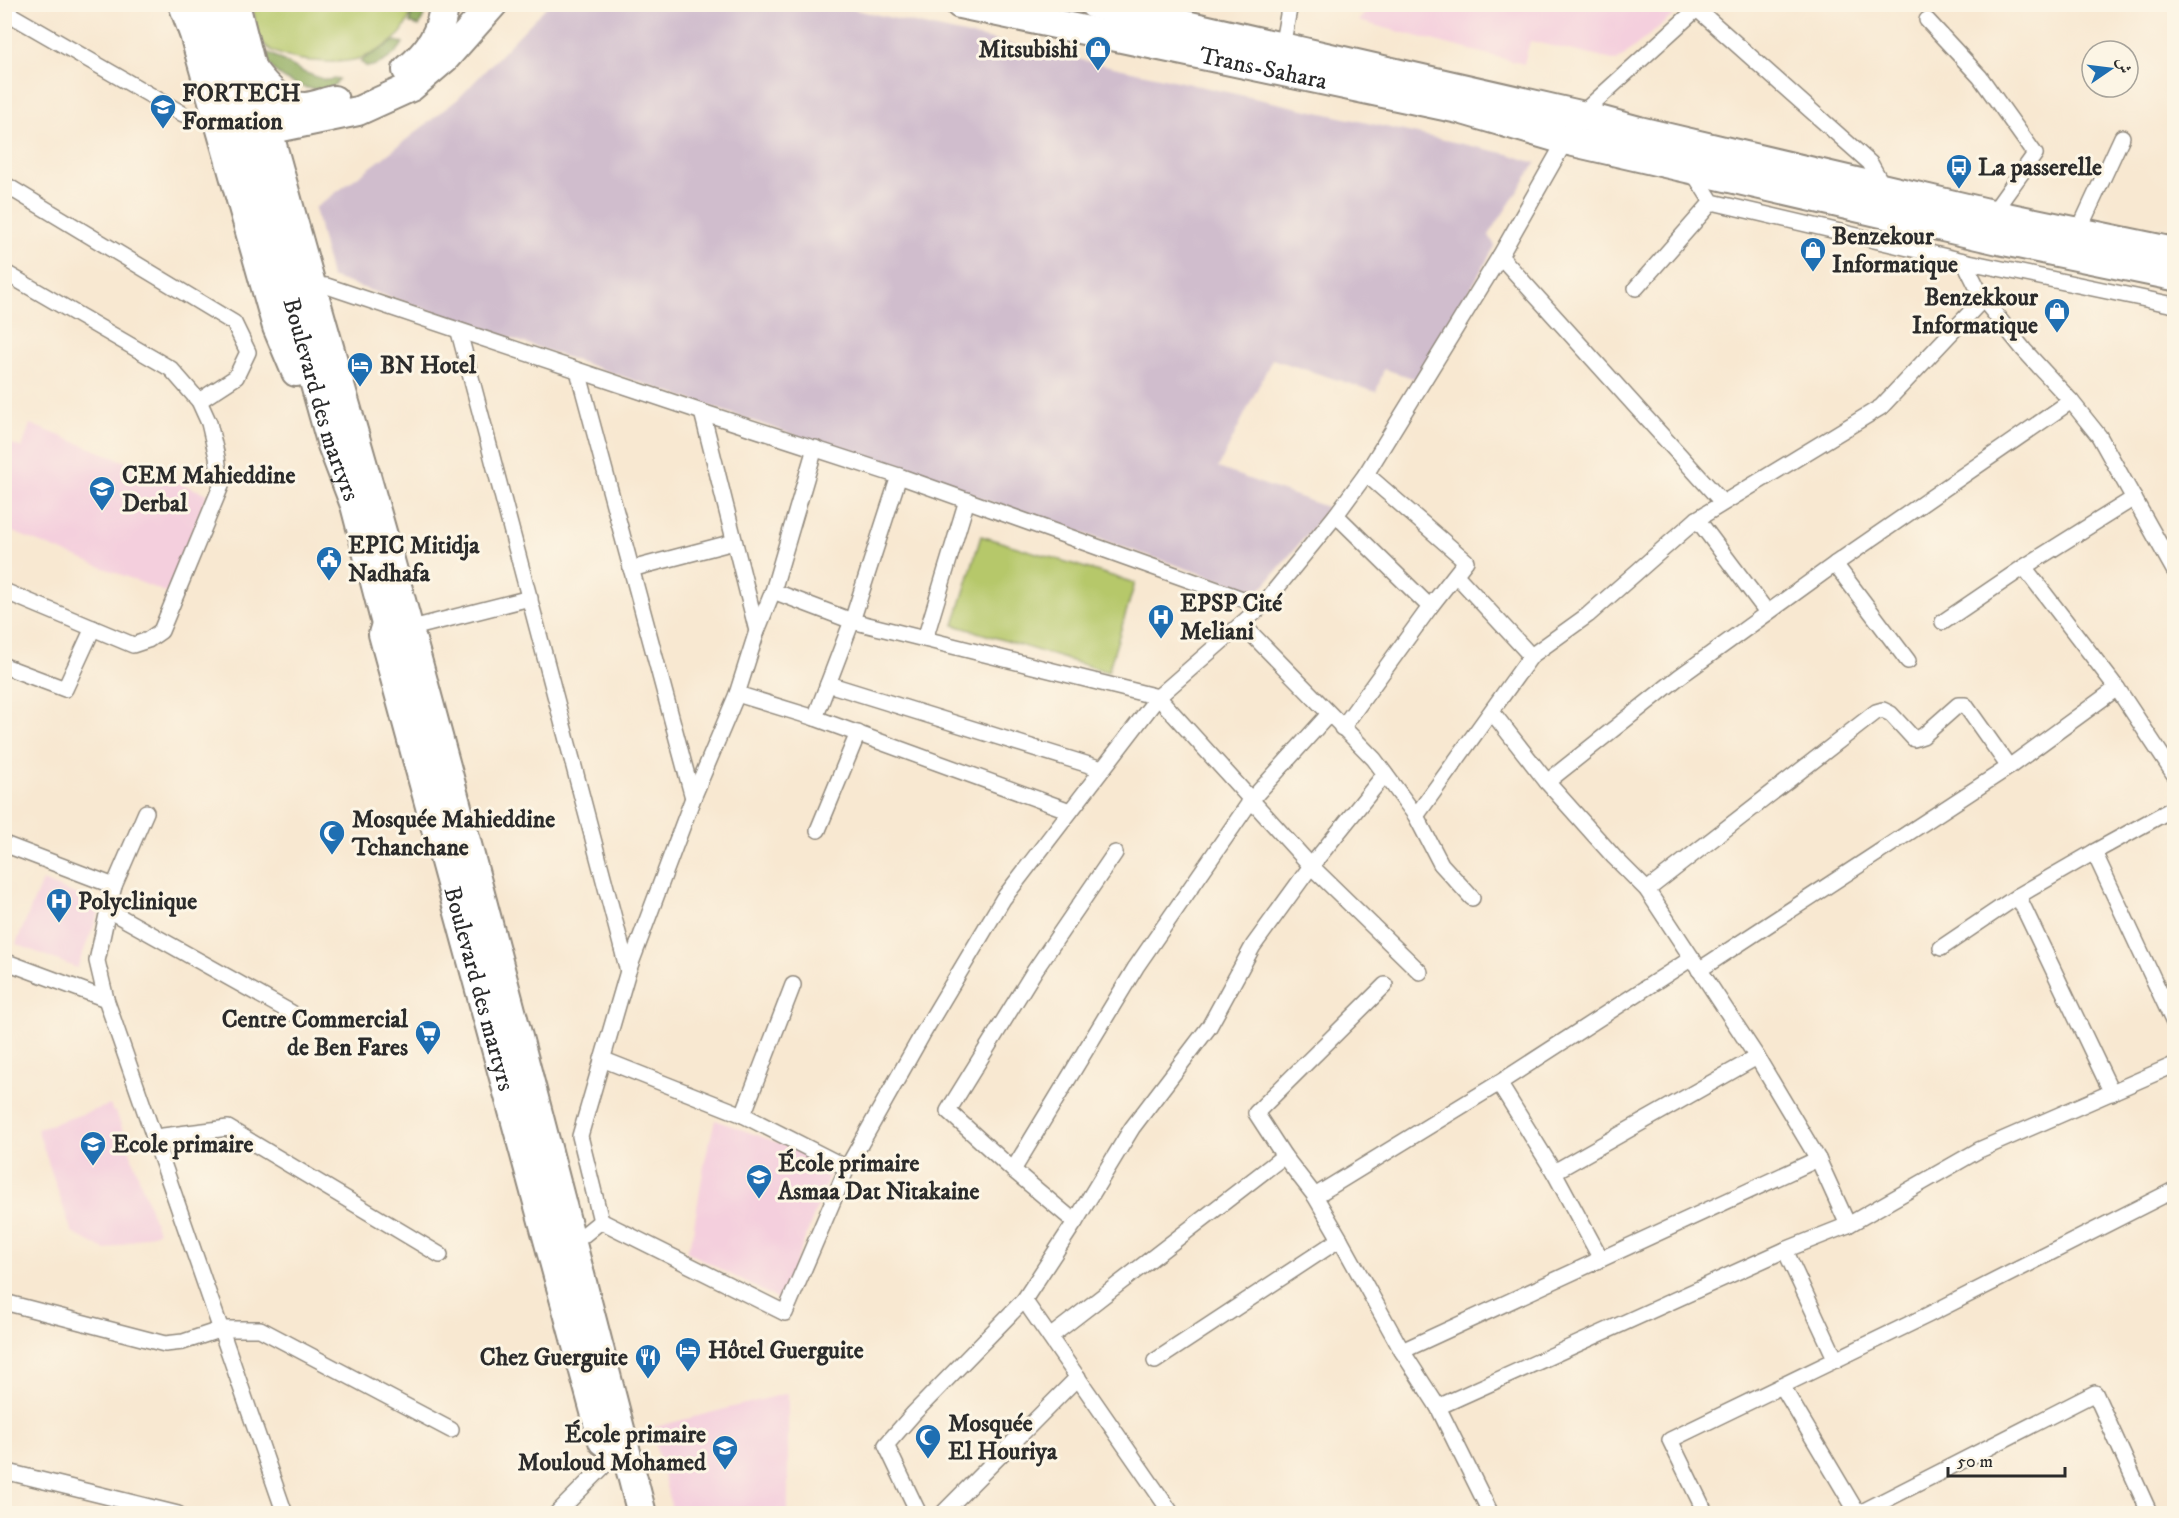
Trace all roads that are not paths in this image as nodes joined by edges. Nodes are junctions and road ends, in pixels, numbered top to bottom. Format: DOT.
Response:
graph roads {
  1 [pos="183,4"];
  2 [pos="209,4"];
  3 [pos="235,4"];
  4 [pos="444,4"];
  5 [pos="493,4"];
  6 [pos="960,4"];
  7 [pos="1095,4"];
  8 [pos="1290,4"];
  9 [pos="1700,7"];
  10 [pos="4,11"];
  11 [pos="1927,20"];
  12 [pos="1282,47"];
  13 [pos="241,77"];
  14 [pos="183,114"];
  15 [pos="308,115"];
  16 [pos="1580,115"];
  17 [pos="257,126"];
  18 [pos="2122,137"];
  19 [pos="1565,140"];
  20 [pos="1691,169"];
  21 [pos="4,184"];
  22 [pos="284,184"];
  23 [pos="1884,188"];
  24 [pos="1712,202"];
  25 [pos="1992,214"];
  26 [pos="2078,232"];
  27 [pos="2175,252"];
  28 [pos="1500,256"];
  29 [pos="1964,261"];
  30 [pos="4,272"];
  31 [pos="2175,276"];
  32 [pos="311,285"];
  33 [pos="1636,288"];
  34 [pos="1983,299"];
  35 [pos="2175,305"];
  36 [pos="459,332"];
  37 [pos="578,371"];
  38 [pos="199,400"];
  39 [pos="2071,401"];
  40 [pos="702,412"];
  41 [pos="332,445"];
  42 [pos="815,448"];
  43 [pos="1366,474"];
  44 [pos="899,476"];
  45 [pos="2134,498"];
  46 [pos="967,500"];
  47 [pos="1722,502"];
  48 [pos="1336,515"];
  49 [pos="1697,519"];
  50 [pos="734,542"];
  51 [pos="1835,564"];
  52 [pos="2024,567"];
  53 [pos="631,569"];
  54 [pos="2175,570"];
  55 [pos="1455,575"];
  56 [pos="4,591"];
  57 [pos="773,591"];
  58 [pos="530,598"];
  59 [pos="1263,606"];
  60 [pos="1430,607"];
  61 [pos="1767,612"];
  62 [pos="852,621"];
  63 [pos="1942,622"];
  64 [pos="1242,624"];
  65 [pos="93,628"];
  66 [pos="408,629"];
  67 [pos="758,631"];
  68 [pos="925,639"];
  69 [pos="1531,656"];
  70 [pos="1908,661"];
  71 [pos="4,666"];
  72 [pos="828,684"];
  73 [pos="2117,688"];
  74 [pos="737,694"];
  75 [pos="1158,697"];
  76 [pos="1492,712"];
  77 [pos="1329,714"];
  78 [pos="815,718"];
  79 [pos="1342,728"];
  80 [pos="858,734"];
  81 [pos="2009,767"];
  82 [pos="1102,770"];
  83 [pos="1385,774"];
  84 [pos="2175,774"];
  85 [pos="1547,782"];
  86 [pos="693,798"];
  87 [pos="1252,799"];
  88 [pos="2175,808"];
  89 [pos="146,812"];
  90 [pos="1070,812"];
  91 [pos="1416,816"];
  92 [pos="818,830"];
  93 [pos="4,844"];
  94 [pos="2094,852"];
  95 [pos="1115,853"];
  96 [pos="1311,866"];
  97 [pos="114,886"];
  98 [pos="1647,890"];
  99 [pos="2018,896"];
  100 [pos="1472,898"];
  101 [pos="108,910"];
  102 [pos="1941,948"];
  103 [pos="4,961"];
  104 [pos="1695,964"];
  105 [pos="628,971"];
  106 [pos="1420,972"];
  107 [pos="793,985"];
  108 [pos="1385,985"];
  109 [pos="106,999"];
  110 [pos="292,1013"];
  111 [pos="2175,1023"];
  112 [pos="1756,1057"];
  113 [pos="602,1059"];
  114 [pos="2175,1065"];
  115 [pos="1499,1083"];
  116 [pos="2112,1093"];
  117 [pos="743,1115"];
  118 [pos="155,1137"];
  119 [pos="1284,1156"];
  120 [pos="1818,1159"];
  121 [pos="847,1168"];
  122 [pos="1013,1170"];
  123 [pos="1554,1172"];
  124 [pos="2175,1190"];
  125 [pos="1315,1196"];
  126 [pos="601,1221"];
  127 [pos="1075,1222"];
  128 [pos="1848,1225"];
  129 [pos="1340,1239"];
  130 [pos="562,1246"];
  131 [pos="1785,1250"];
  132 [pos="440,1255"];
  133 [pos="1601,1259"];
  134 [pos="1024,1300"];
  135 [pos="4,1302"];
  136 [pos="222,1329"];
  137 [pos="1050,1337"];
  138 [pos="1402,1351"];
  139 [pos="1836,1360"];
  140 [pos="1155,1361"];
  141 [pos="1078,1377"];
  142 [pos="1782,1386"];
  143 [pos="1438,1407"];
  144 [pos="451,1430"];
  145 [pos="609,1461"];
  146 [pos="4,1471"];
  147 [pos="178,1514"];
  148 [pos="285,1514"];
  149 [pos="556,1514"];
  150 [pos="622,1514"];
  151 [pos="642,1514"];
  152 [pos="920,1514"];
  153 [pos="942,1514"];
  154 [pos="1172,1514"];
  155 [pos="1491,1514"];
  156 [pos="1706,1514"];
  157 [pos="1858,1514"];
  158 [pos="2150,1514"];
  1 -- 41 [label="highway"];
  2 -- 13 [label="highway"];
  3 -- 13 [label="highway"];
  4 -- 15 [label="highway"];
  5 -- 15 [label="highway"];
  6 -- 19 [label="highway, Trans-Sahara"];
  7 -- 12 [label="highway"];
  8 -- 12 [label="street"];
  9 -- 16 [label="street"];
  9 -- 23 [label="street"];
  10 -- 14 [label="street"];
  11 -- 25 [label="street"];
  12 -- 16 [label="highway"];
  13 -- 15 [label="highway"];
  13 -- 17 [label="highway"];
  15 -- 17 [label="highway"];
  15 -- 22 [label="highway"];
  16 -- 19 [label="street"];
  16 -- 23 [label="highway"];
  17 -- 22 [label="highway, Boulevard des martyrs"];
  17 -- 41 [label="highway, Boulevard des martyrs"];
  18 -- 26 [label="street"];
  19 -- 20 [label="highway, Trans-Sahara"];
  19 -- 28 [label="street"];
  20 -- 24 [label="street"];
  20 -- 31 [label="highway, Trans-Sahara"];
  21 -- 38 [label="street"];
  22 -- 32 [label="highway, Boulevard des martyrs"];
  23 -- 25 [label="highway"];
  24 -- 29 [label="street"];
  24 -- 33 [label="street"];
  25 -- 26 [label="highway"];
  26 -- 27 [label="highway"];
  28 -- 43 [label="street"];
  28 -- 47 [label="street"];
  29 -- 34 [label="street"];
  29 -- 35 [label="street"];
  30 -- 38 [label="street"];
  32 -- 36 [label="street"];
  32 -- 66 [label="highway, Boulevard des martyrs"];
  34 -- 39 [label="street"];
  34 -- 47 [label="street"];
  36 -- 37 [label="street"];
  36 -- 58 [label="street"];
  37 -- 40 [label="street"];
  37 -- 53 [label="street"];
  38 -- 65 [label="street"];
  39 -- 45 [label="street"];
  39 -- 51 [label="street"];
  40 -- 42 [label="street"];
  40 -- 50 [label="street"];
  41 -- 130 [label="highway, Boulevard des martyrs"];
  42 -- 44 [label="street"];
  42 -- 57 [label="street"];
  43 -- 48 [label="street"];
  43 -- 55 [label="street"];
  44 -- 46 [label="street"];
  44 -- 62 [label="street"];
  45 -- 52 [label="street"];
  45 -- 54 [label="street"];
  46 -- 59 [label="street"];
  46 -- 68 [label="street"];
  47 -- 49 [label="street"];
  48 -- 59 [label="street"];
  48 -- 60 [label="street"];
  49 -- 61 [label="street"];
  49 -- 69 [label="street"];
  50 -- 53 [label="street"];
  50 -- 67 [label="street"];
  51 -- 61 [label="street"];
  51 -- 70 [label="street"];
  52 -- 63 [label="street"];
  52 -- 73 [label="street"];
  53 -- 86 [label="street"];
  55 -- 60 [label="street"];
  55 -- 69 [label="street"];
  56 -- 65 [label="street"];
  57 -- 62 [label="street"];
  57 -- 67 [label="street"];
  58 -- 66 [label="street"];
  58 -- 105 [label="street"];
  59 -- 64 [label="street"];
  60 -- 79 [label="street"];
  61 -- 85 [label="street"];
  62 -- 68 [label="street"];
  62 -- 72 [label="street"];
  64 -- 75 [label="street"];
  64 -- 77 [label="street"];
  65 -- 71 [label="street"];
  66 -- 130 [label="highway, Boulevard des martyrs"];
  67 -- 74 [label="street"];
  68 -- 75 [label="street"];
  69 -- 76 [label="street"];
  72 -- 78 [label="street"];
  72 -- 82 [label="street"];
  73 -- 81 [label="street"];
  73 -- 84 [label="street"];
  74 -- 78 [label="street"];
  74 -- 86 [label="street"];
  75 -- 82 [label="street"];
  75 -- 87 [label="street"];
  76 -- 85 [label="street"];
  76 -- 91 [label="street"];
  77 -- 79 [label="street"];
  77 -- 87 [label="street"];
  78 -- 80 [label="street"];
  79 -- 83 [label="street"];
  80 -- 90 [label="street"];
  80 -- 92 [label="street"];
  81 -- 98 [label="street"];
  81 -- 104 [label="street"];
  82 -- 90 [label="street"];
  83 -- 91 [label="street"];
  83 -- 96 [label="street"];
  85 -- 98 [label="street"];
  86 -- 105 [label="street"];
  87 -- 96 [label="street"];
  87 -- 122 [label="street"];
  88 -- 94 [label="street"];
  89 -- 97 [label="street"];
  90 -- 121 [label="street"];
  91 -- 100 [label="street"];
  93 -- 97 [label="street"];
  94 -- 99 [label="street"];
  94 -- 111 [label="street"];
  95 -- 122 [label="street"];
  96 -- 106 [label="street"];
  96 -- 127 [label="street"];
  97 -- 101 [label="street"];
  98 -- 104 [label="street"];
  99 -- 102 [label="street"];
  99 -- 116 [label="street"];
  101 -- 109 [label="street"];
  101 -- 110 [label="street"];
  103 -- 109 [label="street"];
  104 -- 112 [label="street"];
  104 -- 115 [label="street"];
  105 -- 113 [label="street"];
  107 -- 117 [label="street"];
  108 -- 119 [label="street"];
  109 -- 118 [label="street"];
  112 -- 120 [label="street"];
  112 -- 123 [label="street"];
  113 -- 117 [label="street"];
  113 -- 126 [label="street"];
  114 -- 116 [label="street"];
  115 -- 123 [label="street"];
  115 -- 125 [label="street"];
  116 -- 128 [label="street"];
  117 -- 121 [label="street"];
  118 -- 132 [label="street"];
  118 -- 136 [label="street"];
  119 -- 125 [label="street"];
  119 -- 137 [label="street"];
  120 -- 128 [label="street"];
  120 -- 133 [label="street"];
  121 -- 126 [label="street"];
  122 -- 127 [label="street"];
  123 -- 133 [label="street"];
  124 -- 139 [label="street"];
  125 -- 129 [label="street"];
  126 -- 130 [label="street"];
  127 -- 134 [label="street"];
  128 -- 131 [label="street"];
  129 -- 138 [label="street"];
  129 -- 140 [label="street"];
  130 -- 145 [label="highway, Boulevard des martyrs"];
  130 -- 151 [label="highway, Boulevard des martyrs"];
  131 -- 139 [label="street"];
  131 -- 143 [label="street"];
  133 -- 138 [label="street"];
  134 -- 137 [label="street"];
  134 -- 152 [label="street"];
  135 -- 136 [label="street"];
  136 -- 144 [label="street"];
  136 -- 148 [label="street"];
  137 -- 141 [label="street"];
  138 -- 143 [label="street"];
  139 -- 142 [label="street"];
  141 -- 153 [label="street"];
  141 -- 154 [label="street"];
  142 -- 156 [label="street"];
  142 -- 157 [label="street"];
  143 -- 155 [label="street"];
  145 -- 149 [label="street"];
  145 -- 150 [label="highway, Boulevard des martyrs"];
  146 -- 147 [label="street"];
  157 -- 158 [label="street"];
}
